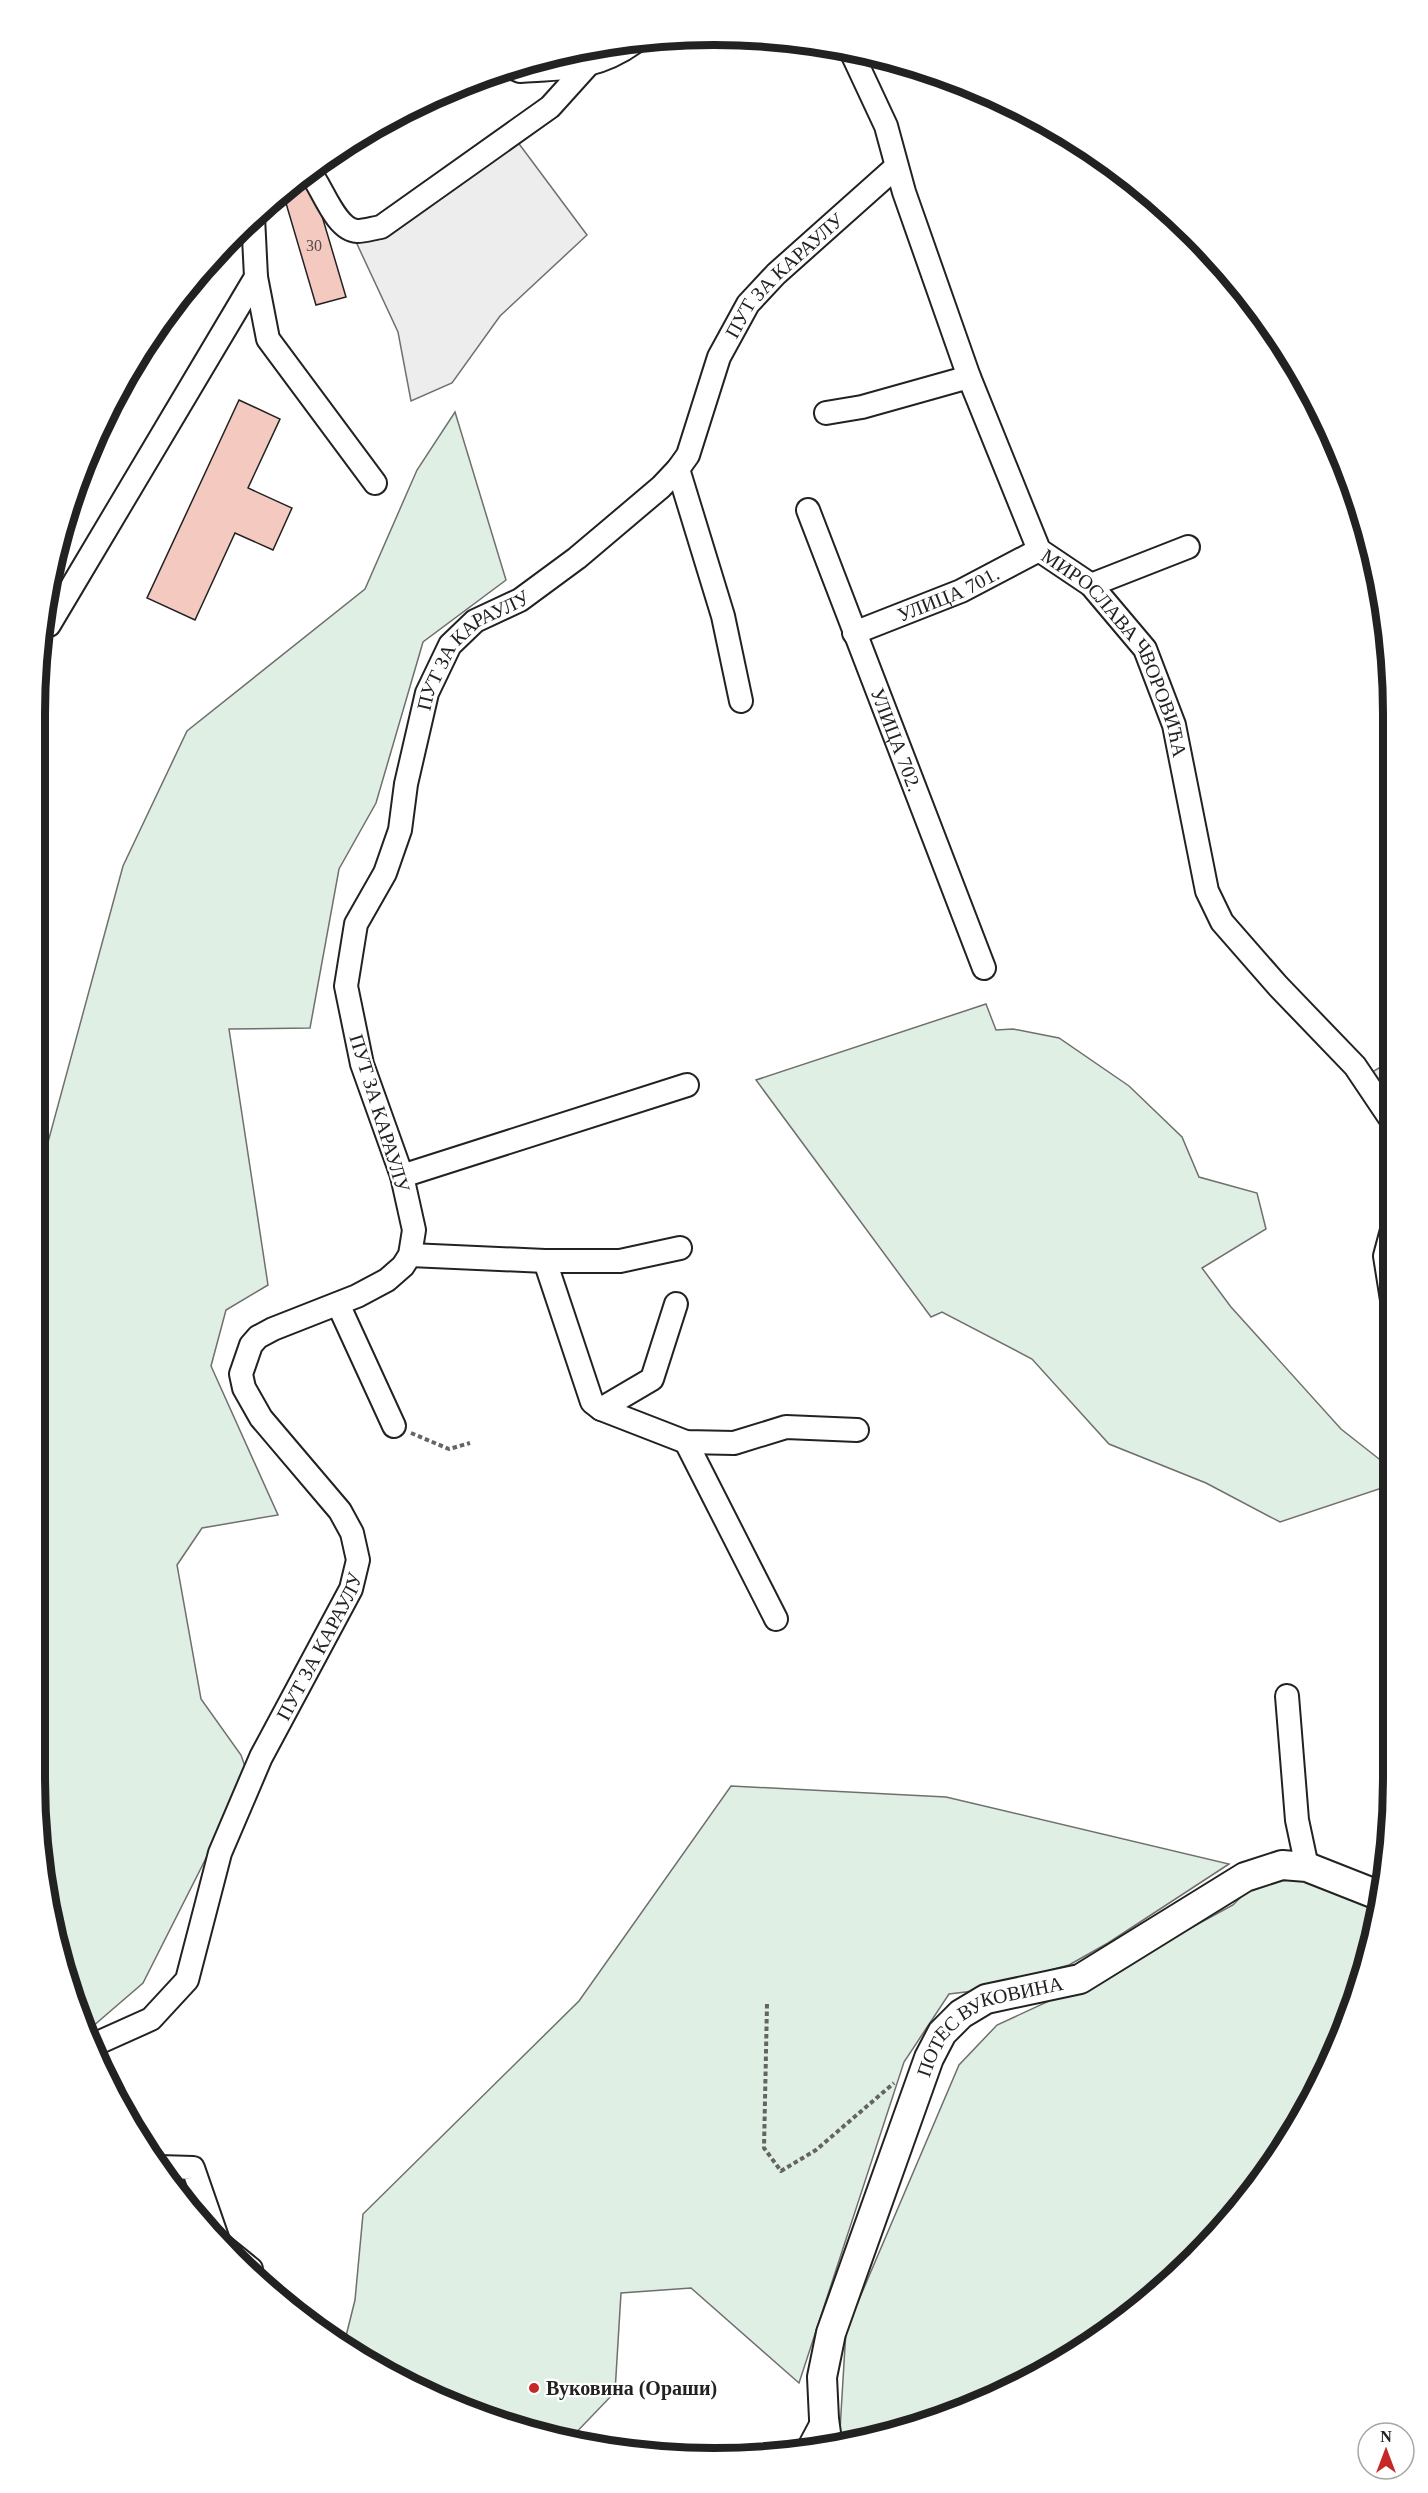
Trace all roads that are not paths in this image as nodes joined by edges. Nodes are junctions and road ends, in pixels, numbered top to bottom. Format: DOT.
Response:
graph roads {
  1 [pos="616,53"];
  2 [pos="855,60"];
  3 [pos="586,66"];
  4 [pos="535,70"];
  5 [pos="896,167"];
  6 [pos="313,178"];
  7 [pos="254,229"];
  8 [pos="256,277"];
  9 [pos="969,377"];
  10 [pos="826,414"];
  11 [pos="678,470"];
  12 [pos="375,483"];
  13 [pos="808,510"];
  14 [pos="1188,547"];
  15 [pos="1039,550"];
  16 [pos="1091,585"];
  17 [pos="52,620"];
  18 [pos="854,633"];
  19 [pos="741,701"];
  20 [pos="984,968"];
  21 [pos="687,1085"];
  22 [pos="1383,1107"];
  23 [pos="402,1176"];
  24 [pos="680,1248"];
  25 [pos="410,1255"];
  26 [pos="545,1262"];
  27 [pos="338,1304"];
  28 [pos="676,1304"];
  29 [pos="602,1409"];
  30 [pos="394,1426"];
  31 [pos="857,1430"];
  32 [pos="686,1442"];
  33 [pos="776,1619"];
  34 [pos="1287,1696"];
  35 [pos="1307,1868"];
  36 [pos="1373,1893"];
  37 [pos="99,2042"];
  38 [pos="170,2167"];
  39 [pos="211,2220"];
  40 [pos="824,2419"];
  41 [pos="827,2438"];
  42 [pos="813,2440"];
  1 -- 3 [label="street"];
  2 -- 5 [label="street, МИРОСЛАВА ЧВОРОВИЋА"];
  3 -- 4 [label="street"];
  3 -- 6 [label="street"];
  5 -- 9 [label="street, МИРОСЛАВА ЧВОРОВИЋА"];
  5 -- 11 [label="street, ПУТ ЗА КАРАУЛУ"];
  7 -- 8 [label="street"];
  8 -- 12 [label="street"];
  8 -- 17 [label="street"];
  9 -- 10 [label="street"];
  9 -- 15 [label="street, МИРОСЛАВА ЧВОРОВИЋА"];
  11 -- 19 [label="street"];
  11 -- 23 [label="street, ПУТ ЗА КАРАУЛУ"];
  13 -- 18 [label="street, УЛИЦА 702."];
  14 -- 16 [label="street"];
  15 -- 16 [label="street, МИРОСЛАВА ЧВОРОВИЋА"];
  15 -- 18 [label="street, УЛИЦА 701."];
  16 -- 22 [label="street, МИРОСЛАВА ЧВОРОВИЋА"];
  18 -- 20 [label="street, УЛИЦА 702."];
  21 -- 23 [label="street"];
  23 -- 25 [label="street, ПУТ ЗА КАРАУЛУ"];
  24 -- 26 [label="street"];
  25 -- 26 [label="street"];
  25 -- 27 [label="street, ПУТ ЗА КАРАУЛУ"];
  26 -- 29 [label="street"];
  27 -- 30 [label="street"];
  27 -- 37 [label="street, ПУТ ЗА КАРАУЛУ"];
  28 -- 29 [label="street"];
  29 -- 32 [label="street"];
  31 -- 32 [label="street"];
  32 -- 33 [label="street"];
  34 -- 35 [label="street"];
  35 -- 36 [label="main road, ПОТЕС ВУКОВИНА"];
  35 -- 40 [label="main road, ПОТЕС ВУКОВИНА"];
  38 -- 39 [label="street"];
  40 -- 41 [label="main road, ПОТЕС ВУКОВИНА"];
  40 -- 42 [label="street"];
}
